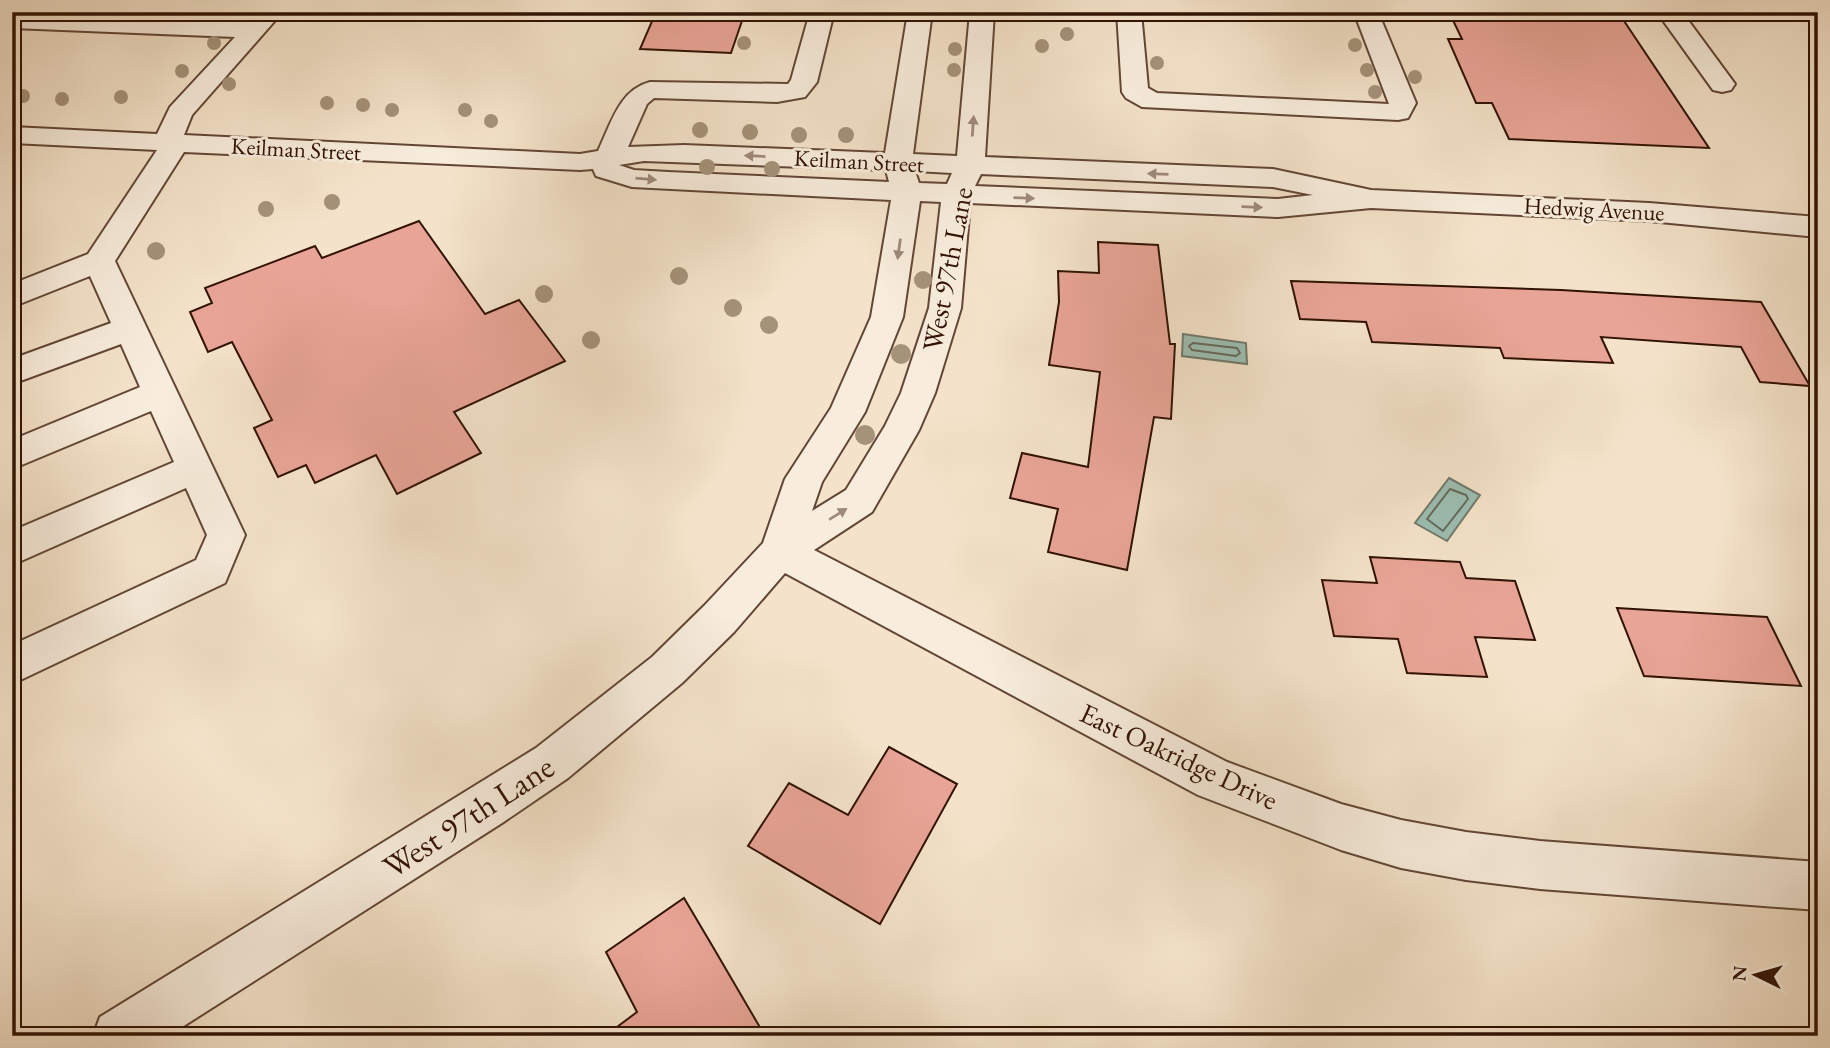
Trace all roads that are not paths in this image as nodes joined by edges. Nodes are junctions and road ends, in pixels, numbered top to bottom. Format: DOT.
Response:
graph roads {
  1 [pos="822,12"];
  2 [pos="920,12"];
  3 [pos="982,12"];
  4 [pos="1129,12"];
  5 [pos="1366,12"];
  6 [pos="1669,12"];
  7 [pos="263,21"];
  8 [pos="12,22"];
  9 [pos="1722,84"];
  10 [pos="12,135"];
  11 [pos="171,143"];
  12 [pos="609,158"];
  13 [pos="580,162"];
  14 [pos="898,162"];
  15 [pos="970,166"];
  16 [pos="907,193"];
  17 [pos="956,196"];
  18 [pos="1371,198"];
  19 [pos="1818,227"];
  20 [pos="99,261"];
  21 [pos="12,296"];
  22 [pos="130,328"];
  23 [pos="12,372"];
  24 [pos="160,393"];
  25 [pos="12,455"];
  26 [pos="195,468"];
  27 [pos="12,549"];
  28 [pos="780,551"];
  29 [pos="12,665"];
  30 [pos="1818,886"];
  31 [pos="119,1036"];
  1 -- 12 [label="street"];
  2 -- 14 [label="street, West 97th Lane"];
  15 -- 3 [label="street, West 97th Lane, one-way"];
  4 -- 5 [label="street"];
  6 -- 9 [label="street"];
  7 -- 8 [label="street"];
  7 -- 11 [label="street"];
  10 -- 11 [label="street, Keilman Street"];
  11 -- 13 [label="street, Keilman Street"];
  11 -- 20 [label="street"];
  12 -- 13 [label="street, Keilman Street"];
  14 -- 12 [label="street, Keilman Street, one-way"];
  13 -- 16 [label="street, Keilman Street, one-way"];
  14 -- 15 [label="street, Keilman Street"];
  14 -- 16 [label="street, West 97th Lane"];
  15 -- 17 [label="street, West 97th Lane"];
  18 -- 15 [label="street, Hedwig Avenue, one-way"];
  16 -- 17 [label="street, Keilman Street"];
  16 -- 28 [label="street, West 97th Lane, one-way"];
  17 -- 18 [label="street, Hedwig Avenue, one-way"];
  28 -- 17 [label="street, West 97th Lane, one-way"];
  18 -- 19 [label="street, Hedwig Avenue"];
  20 -- 21 [label="street"];
  20 -- 22 [label="street"];
  22 -- 23 [label="street"];
  22 -- 24 [label="street"];
  24 -- 25 [label="street"];
  24 -- 26 [label="street"];
  26 -- 27 [label="street"];
  26 -- 29 [label="street"];
  28 -- 30 [label="street, East Oakridge Drive"];
  28 -- 31 [label="street, West 97th Lane"];
}
